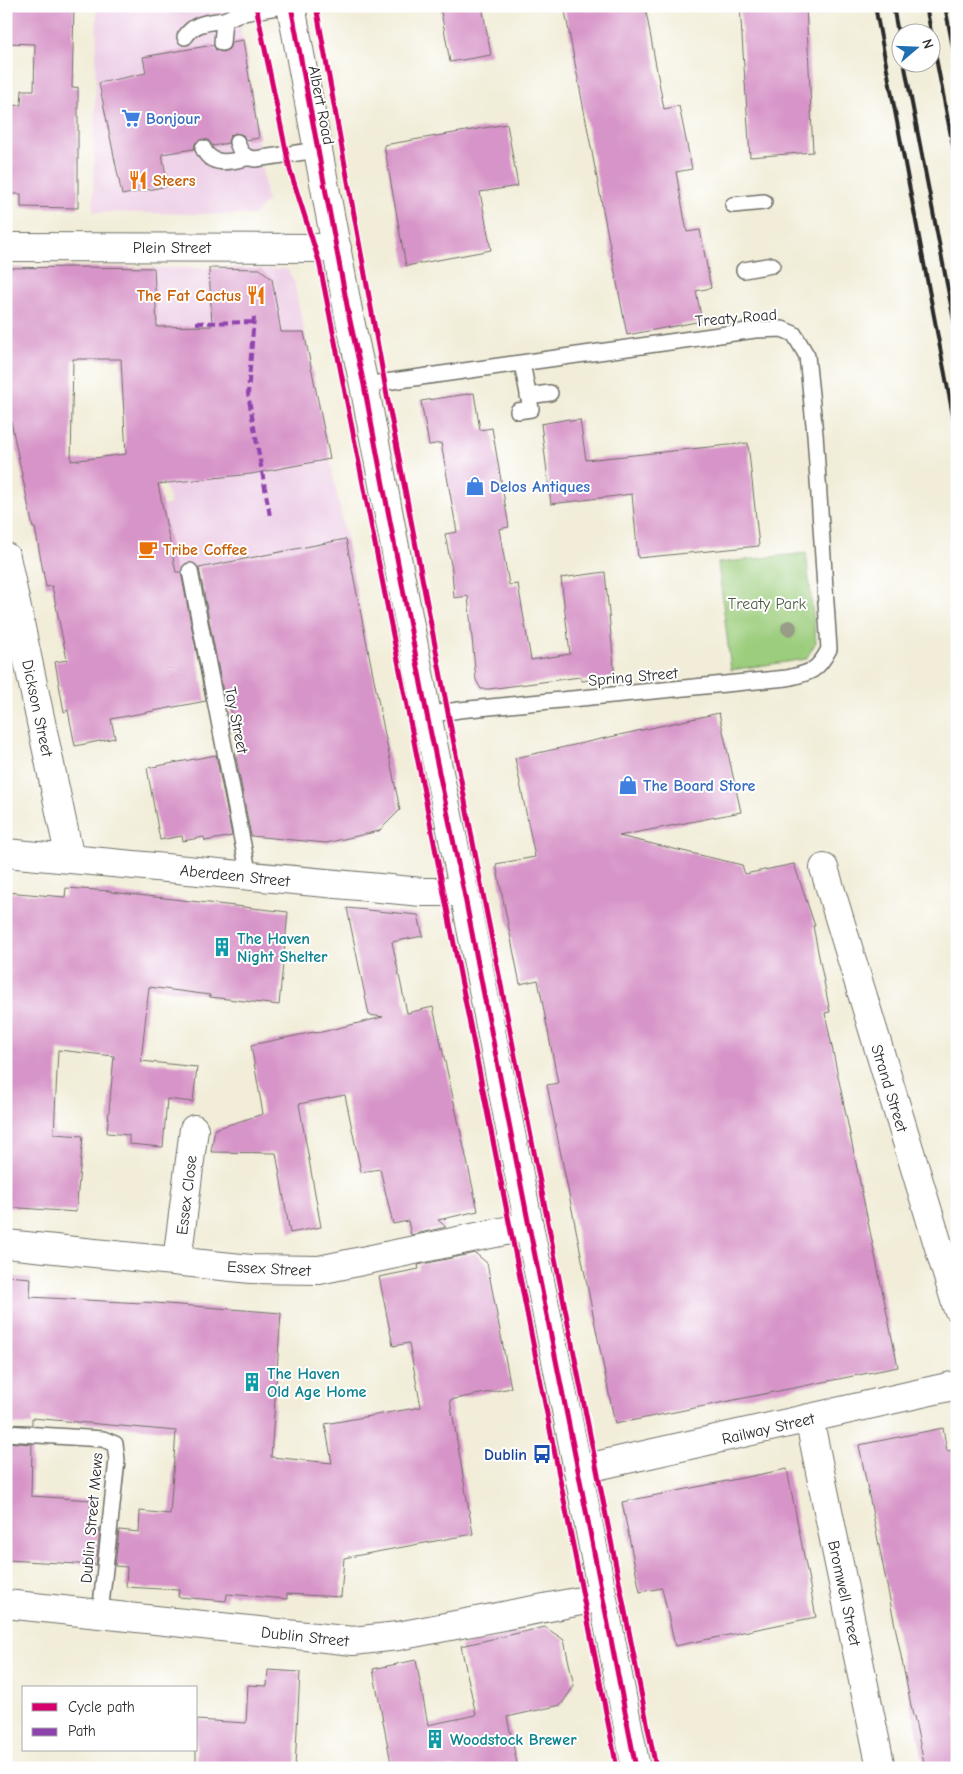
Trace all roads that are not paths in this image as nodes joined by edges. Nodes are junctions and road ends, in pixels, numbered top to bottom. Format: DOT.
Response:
graph roads {
  1 [pos="283,6"];
  2 [pos="291,6"];
  3 [pos="224,20"];
  4 [pos="185,37"];
  5 [pos="222,43"];
  6 [pos="237,142"];
  7 [pos="202,148"];
  8 [pos="318,150"];
  9 [pos="247,158"];
  10 [pos="764,202"];
  11 [pos="733,205"];
  12 [pos="6,247"];
  13 [pos="337,248"];
  14 [pos="772,266"];
  15 [pos="744,270"];
  16 [pos="522,363"];
  17 [pos="364,385"];
  18 [pos="550,393"];
  19 [pos="528,396"];
  20 [pos="518,411"];
  21 [pos="6,556"];
  22 [pos="190,571"];
  23 [pos="829,649"];
  24 [pos="427,715"];
  25 [pos="6,853"];
  26 [pos="70,859"];
  27 [pos="824,868"];
  28 [pos="249,876"];
  29 [pos="464,892"];
  30 [pos="194,1129"];
  31 [pos="528,1226"];
  32 [pos="6,1244"];
  33 [pos="178,1262"];
  34 [pos="957,1307"];
  35 [pos="957,1385"];
  36 [pos="809,1418"];
  37 [pos="6,1432"];
  38 [pos="578,1470"];
  39 [pos="602,1597"];
  40 [pos="6,1604"];
  41 [pos="100,1614"];
  42 [pos="636,1768"];
  43 [pos="881,1768"];
  1 -- 3 [label="lane"];
  2 -- 8 [label="street, Albert Road"];
  3 -- 4 [label="lane"];
  3 -- 5 [label="lane"];
  6 -- 9 [label="lane"];
  7 -- 9 [label="lane"];
  8 -- 9 [label="lane"];
  8 -- 13 [label="street, Albert Road"];
  10 -- 11 [label="lane"];
  12 -- 13 [label="street, Plein Street"];
  13 -- 17 [label="street, Albert Road"];
  14 -- 15 [label="lane"];
  16 -- 17 [label="lane, Treaty Road"];
  16 -- 19 [label="lane"];
  16 -- 23 [label="lane, Treaty Road"];
  17 -- 24 [label="street, Albert Road"];
  18 -- 19 [label="lane"];
  19 -- 20 [label="lane"];
  21 -- 26 [label="street, Dickson Street"];
  22 -- 28 [label="lane, Tay Street"];
  23 -- 24 [label="lane, Spring Street"];
  24 -- 29 [label="street, Albert Road"];
  25 -- 26 [label="street, Aberdeen Street"];
  26 -- 28 [label="street, Aberdeen Street"];
  27 -- 34 [label="street, Strand Street"];
  28 -- 29 [label="street, Aberdeen Street"];
  29 -- 31 [label="street, Albert Road"];
  30 -- 33 [label="street, Essex Close"];
  31 -- 33 [label="street, Essex Street"];
  31 -- 38 [label="street, Albert Road"];
  32 -- 33 [label="street, Essex Street"];
  35 -- 36 [label="street, Railway Street"];
  36 -- 38 [label="street, Railway Street"];
  36 -- 43 [label="street, Bromwell Street"];
  37 -- 41 [label="lane, Dublin Street Mews"];
  38 -- 39 [label="street, Albert Road"];
  39 -- 41 [label="street, Dublin Street"];
  39 -- 42 [label="street, Albert Road"];
  40 -- 41 [label="street, Dublin Street"];
}
